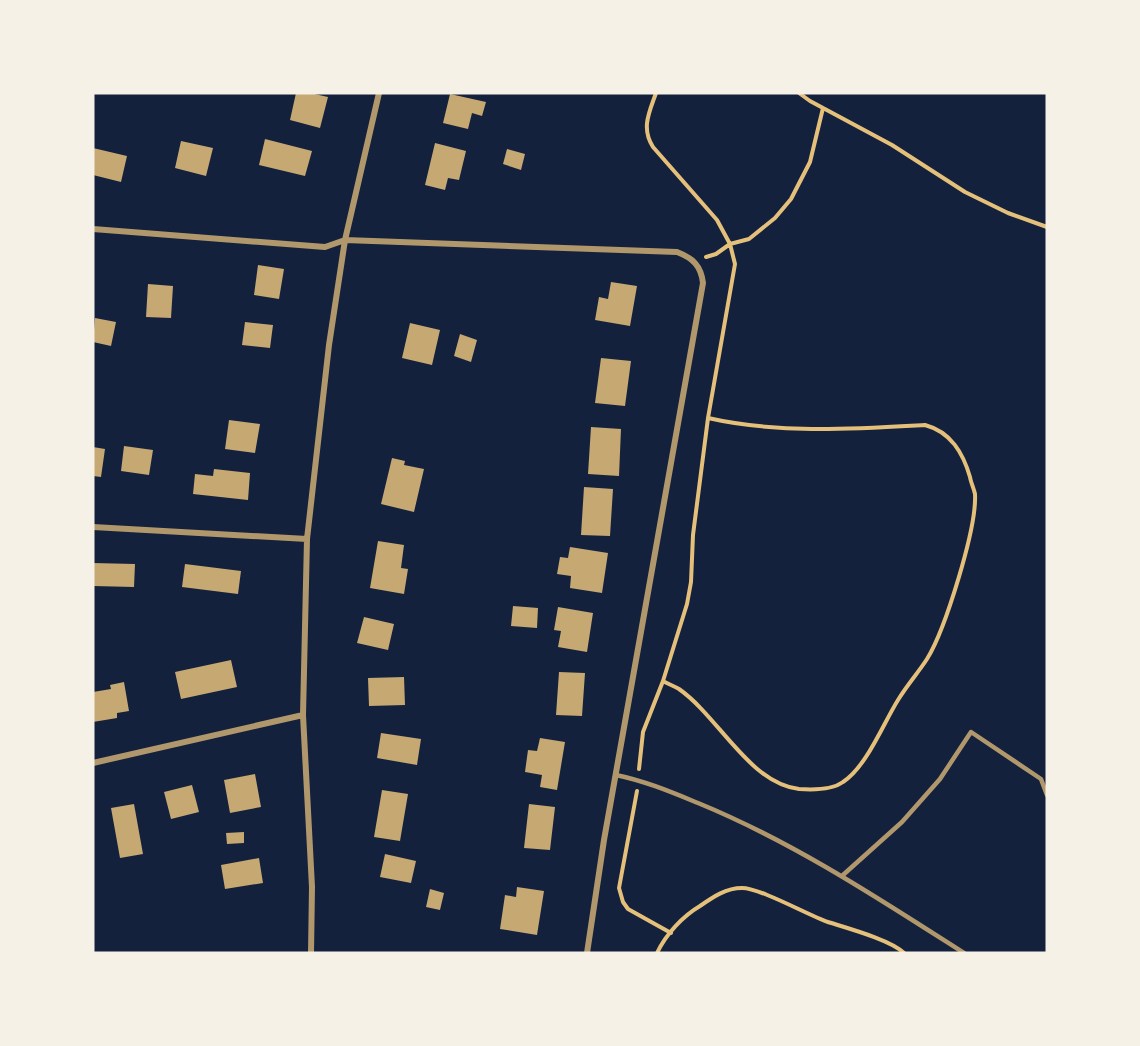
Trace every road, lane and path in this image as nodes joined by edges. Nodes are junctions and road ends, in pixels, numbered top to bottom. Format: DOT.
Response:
graph roads {
  1 [pos="379,93"];
  2 [pos="799,93"];
  3 [pos="823,108"];
  4 [pos="1047,227"];
  5 [pos="93,229"];
  6 [pos="345,240"];
  7 [pos="693,260"];
  8 [pos="708,418"];
  9 [pos="93,527"];
  10 [pos="307,539"];
  11 [pos="663,681"];
  12 [pos="303,715"];
  13 [pos="93,763"];
  14 [pos="616,775"];
  15 [pos="638,780"];
  16 [pos="1047,795"];
  17 [pos="843,875"];
  18 [pos="671,933"];
  19 [pos="311,953"];
  20 [pos="587,953"];
  21 [pos="657,953"];
  22 [pos="904,953"];
  23 [pos="964,953"];
  1 -- 6 [label="street"];
  2 -- 3 [label="path"];
  3 -- 4 [label="path"];
  3 -- 7 [label="path"];
  5 -- 6 [label="street"];
  6 -- 7 [label="street"];
  6 -- 10 [label="street"];
  7 -- 14 [label="street"];
  8 -- 11 [label="path"];
  9 -- 10 [label="street"];
  10 -- 12 [label="street"];
  12 -- 13 [label="street"];
  12 -- 19 [label="street"];
  14 -- 15 [label="lane"];
  14 -- 20 [label="street"];
  15 -- 17 [label="lane"];
  15 -- 18 [label="path"];
  16 -- 17 [label="lane"];
  17 -- 23 [label="lane"];
  18 -- 21 [label="path"];
  18 -- 22 [label="path"];
}
